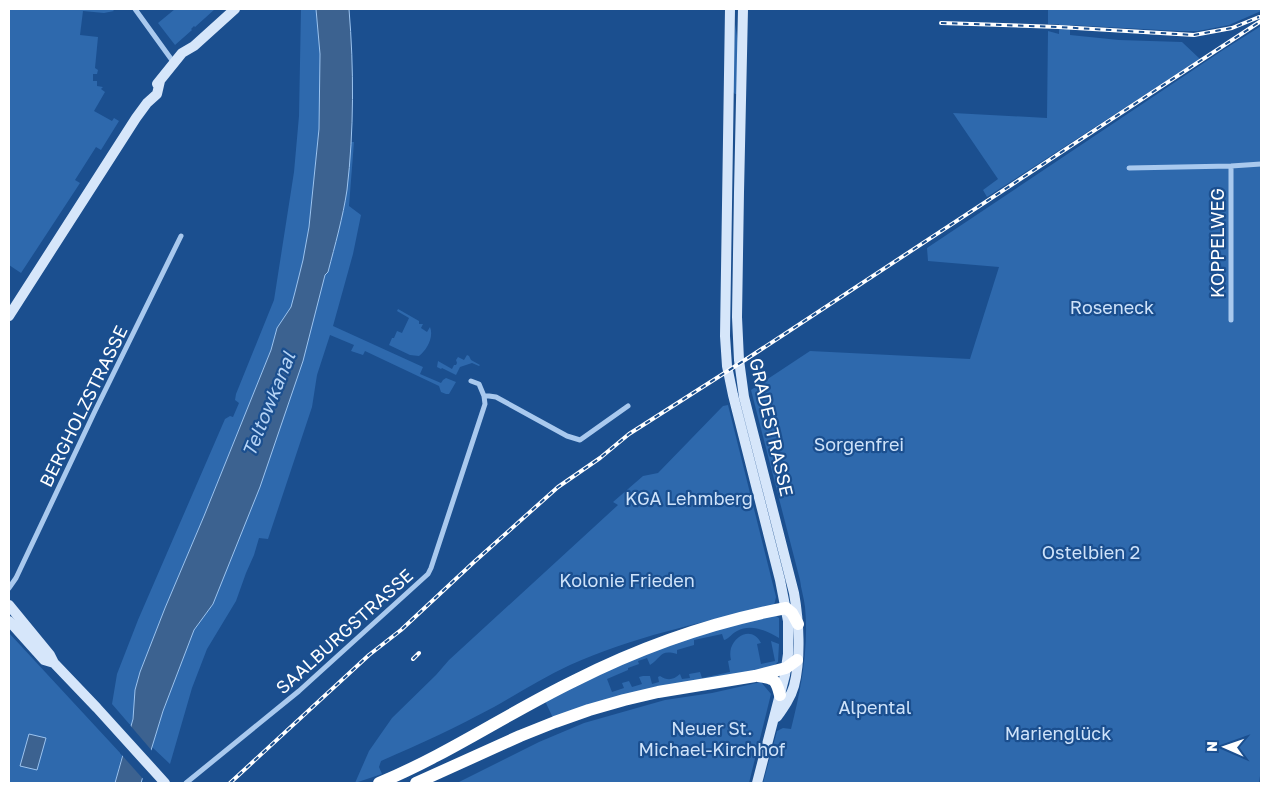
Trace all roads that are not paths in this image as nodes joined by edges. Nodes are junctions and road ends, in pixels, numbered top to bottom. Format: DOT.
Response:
graph roads {
  1 [pos="135,9"];
  2 [pos="234,9"];
  3 [pos="730,9"];
  4 [pos="743,9"];
  5 [pos="174,64"];
  6 [pos="1261,164"];
  7 [pos="1231,166"];
  8 [pos="1129,168"];
  9 [pos="181,236"];
  10 [pos="9,316"];
  11 [pos="1231,320"];
  12 [pos="471,381"];
  13 [pos="484,396"];
  14 [pos="628,406"];
  15 [pos="9,588"];
  16 [pos="9,606"];
  17 [pos="786,608"];
  18 [pos="9,621"];
  19 [pos="798,624"];
  20 [pos="798,660"];
  21 [pos="54,663"];
  22 [pos="786,668"];
  23 [pos="756,676"];
  24 [pos="780,695"];
  25 [pos="773,724"];
  26 [pos="161,780"];
  27 [pos="383,782"];
  28 [pos="186,783"];
  29 [pos="416,783"];
  30 [pos="757,783"];
  1 -- 5 [label="street"];
  2 -- 5 [label="main road"];
  3 -- 17 [label="main road, GRADESTRASSE"];
  4 -- 19 [label="main road, GRADESTRASSE"];
  5 -- 10 [label="main road"];
  6 -- 7 [label="street"];
  7 -- 8 [label="street"];
  7 -- 11 [label="street, KOPPELWEG"];
  9 -- 15 [label="street, BERGHOLZSTRASSE"];
  12 -- 13 [label="street"];
  13 -- 14 [label="street"];
  13 -- 28 [label="street, SAALBURGSTRASSE"];
  16 -- 21 [label="main road"];
  17 -- 19 [label="highway"];
  17 -- 22 [label="main road, GRADESTRASSE"];
  17 -- 27 [label="highway"];
  18 -- 21 [label="main road"];
  19 -- 20 [label="main road, GRADESTRASSE"];
  20 -- 22 [label="highway"];
  20 -- 25 [label="main road, GRADESTRASSE"];
  21 -- 26 [label="main road"];
  22 -- 23 [label="highway"];
  22 -- 24 [label="main road, GRADESTRASSE"];
  23 -- 24 [label="highway"];
  23 -- 29 [label="highway"];
  24 -- 25 [label="main road, GRADESTRASSE"];
  25 -- 30 [label="main road, GRADESTRASSE"];
}
